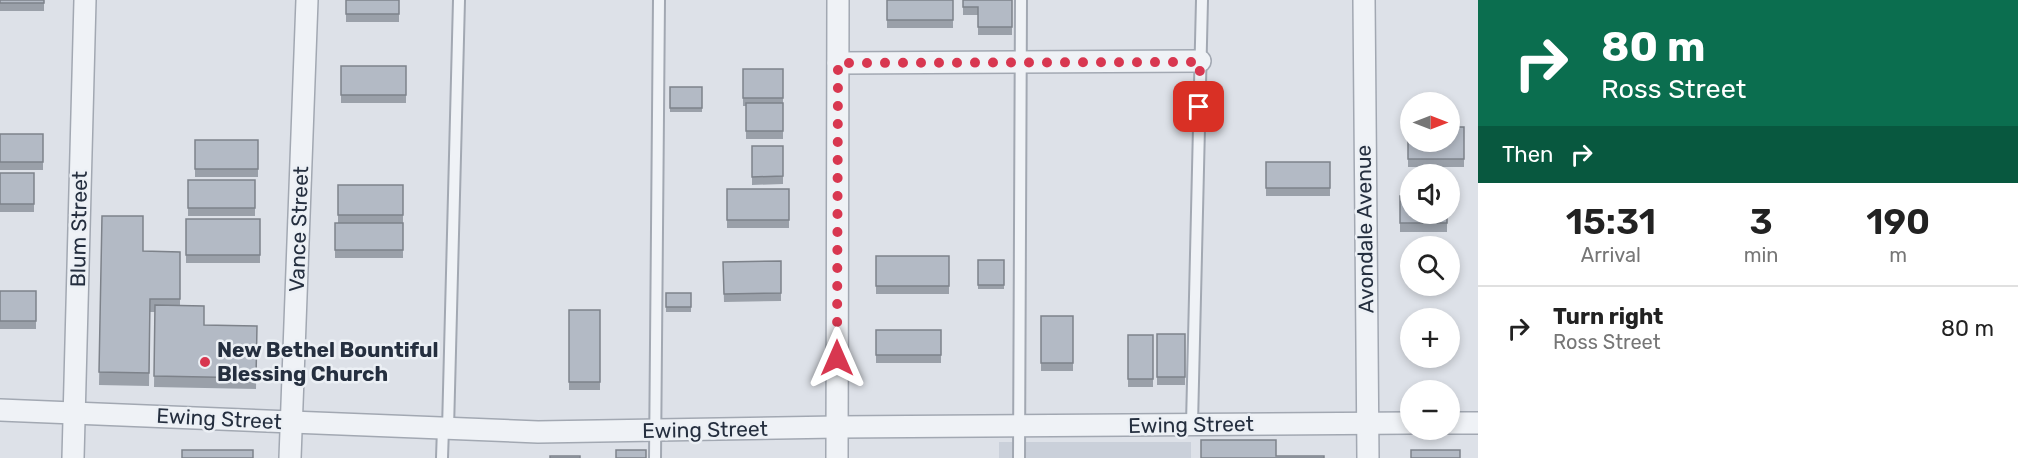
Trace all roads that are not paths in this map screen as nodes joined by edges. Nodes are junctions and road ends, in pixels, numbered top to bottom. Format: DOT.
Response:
graph roads {
  1 [pos="85,0"];
  2 [pos="307,0"];
  3 [pos="459,0"];
  4 [pos="659,0"];
  5 [pos="838,0"];
  6 [pos="1021,0"];
  7 [pos="1202,0"];
  8 [pos="1364,0"];
  9 [pos="1021,62"];
  10 [pos="1200,62"];
  11 [pos="838,63"];
  12 [pos="0,410"];
  13 [pos="74,412"];
  14 [pos="292,423"];
  15 [pos="1368,423"];
  16 [pos="1400,423"];
  17 [pos="1460,423"];
  18 [pos="1478,423"];
  19 [pos="1192,424"];
  20 [pos="837,427"];
  21 [pos="1019,427"];
  22 [pos="445,429"];
  23 [pos="654,432"];
  24 [pos="73,458"];
  25 [pos="290,458"];
  26 [pos="442,458"];
  27 [pos="654,458"];
  28 [pos="837,458"];
  29 [pos="1019,458"];
  30 [pos="1368,458"];
  1 -- 13 [label="street, Blum Street"];
  2 -- 14 [label="street, Vance Street"];
  3 -- 22 [label="lane"];
  4 -- 23 [label="lane"];
  5 -- 11 [label="street"];
  6 -- 9 [label="lane"];
  7 -- 10 [label="lane"];
  8 -- 15 [label="street, Avondale Avenue"];
  9 -- 10 [label="street"];
  9 -- 11 [label="street"];
  9 -- 21 [label="lane"];
  10 -- 19 [label="lane"];
  11 -- 20 [label="street"];
  12 -- 13 [label="street, Ewing Street"];
  13 -- 14 [label="street, Ewing Street"];
  13 -- 24 [label="street, Blum Street"];
  14 -- 22 [label="street, Ewing Street"];
  14 -- 25 [label="street, Vance Street"];
  15 -- 16 [label="street, Ewing Street"];
  15 -- 19 [label="street, Ewing Street"];
  15 -- 30 [label="street, Avondale Avenue"];
  17 -- 18 [label="street"];
  19 -- 21 [label="street, Ewing Street"];
  20 -- 21 [label="street, Ewing Street"];
  20 -- 23 [label="street, Ewing Street"];
  20 -- 28 [label="street"];
  21 -- 29 [label="lane"];
  22 -- 23 [label="street, Ewing Street"];
  22 -- 26 [label="lane"];
  23 -- 27 [label="lane"];
}
